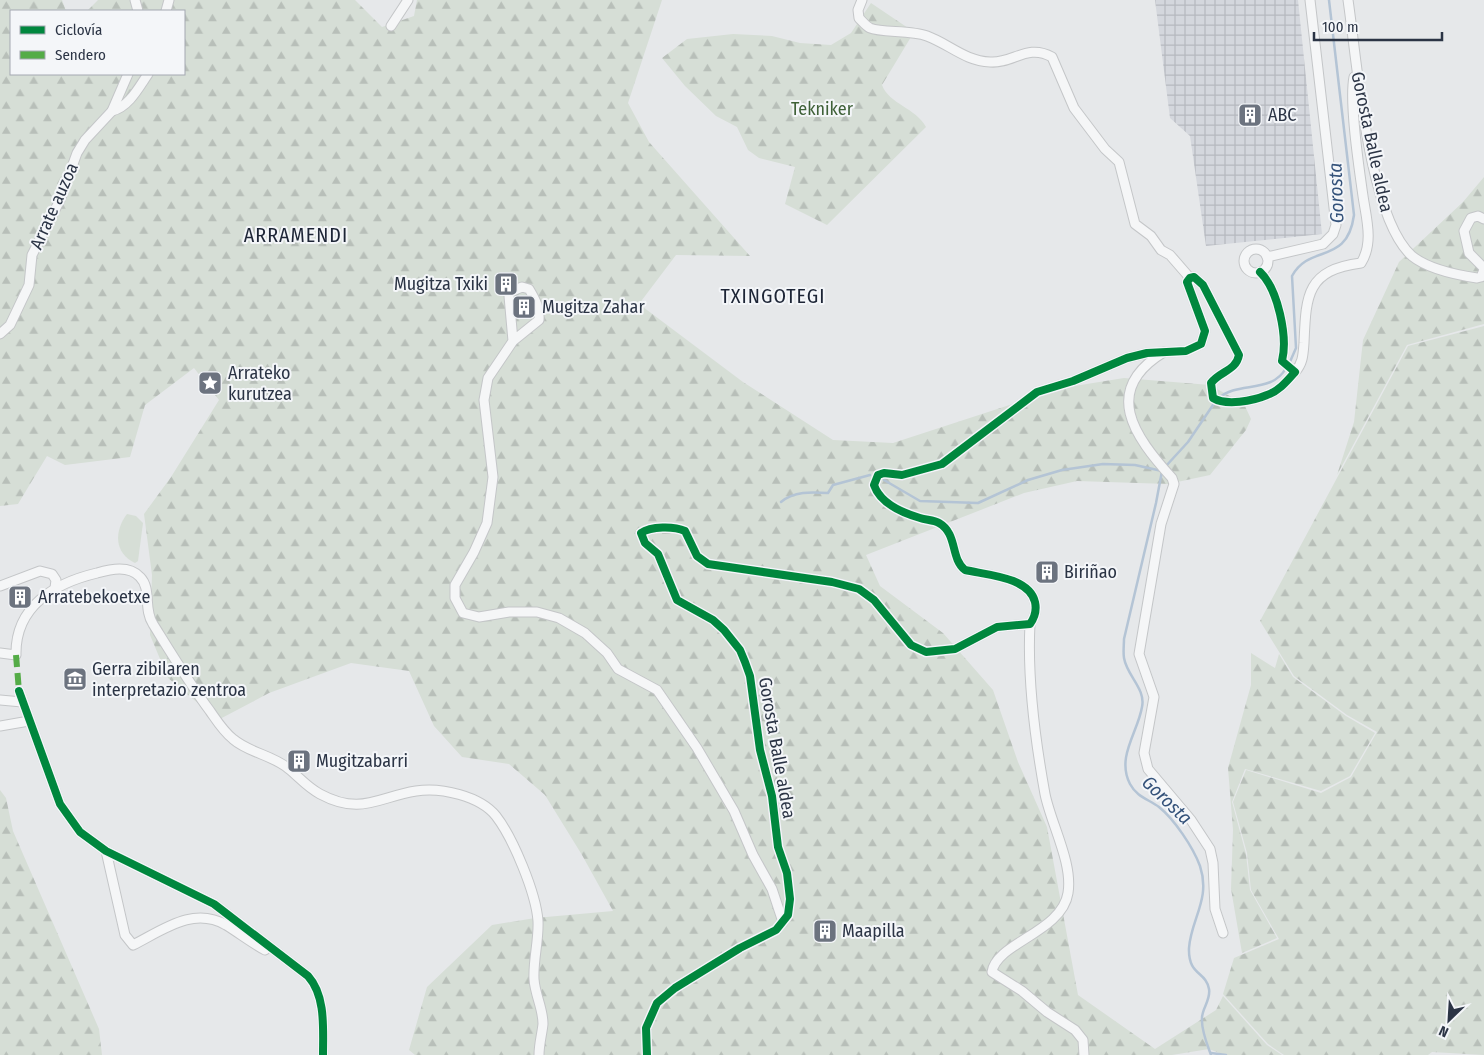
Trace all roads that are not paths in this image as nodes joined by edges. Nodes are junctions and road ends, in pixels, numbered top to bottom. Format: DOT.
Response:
graph roads {
  1 [pos="408,0"];
  2 [pos="862,0"];
  3 [pos="1310,0"];
  4 [pos="1348,0"];
  5 [pos="391,26"];
  6 [pos="1356,67"];
  7 [pos="128,75"];
  8 [pos="147,75"];
  9 [pos="112,111"];
  10 [pos="1484,219"];
  11 [pos="1267,257"];
  12 [pos="1484,269"];
  13 [pos="1260,272"];
  14 [pos="1190,278"];
  15 [pos="0,334"];
  16 [pos="513,340"];
  17 [pos="1164,352"];
  18 [pos="1290,368"];
  19 [pos="55,584"];
  20 [pos="0,586"];
  21 [pos="1030,624"];
  22 [pos="0,653"];
  23 [pos="19,690"];
  24 [pos="0,700"];
  25 [pos="22,702"];
  26 [pos="29,721"];
  27 [pos="0,726"];
  28 [pos="106,851"];
  29 [pos="783,922"];
  30 [pos="1223,933"];
  31 [pos="280,956"];
  32 [pos="323,1055"];
  33 [pos="539,1055"];
  34 [pos="647,1055"];
  35 [pos="1084,1055"];
  1 -- 5 [label="street"];
  2 -- 14 [label="street"];
  3 -- 11 [label="street"];
  4 -- 6 [label="street, Gorosta Balle aldea"];
  6 -- 12 [label="street, Gorosta Balle aldea"];
  6 -- 18 [label="street"];
  7 -- 9 [label="street, Arrate auzoa"];
  8 -- 9 [label="street, Arrate auzoa"];
  9 -- 15 [label="street, Arrate auzoa"];
  10 -- 12 [label="street, Gorosta Balle aldea"];
  11 -- 13 [label="street"];
  11 -- 13 [label="street"];
  13 -- 18 [label="street"];
  14 -- 17 [label="street"];
  14 -- 18 [label="street"];
  16 -- 16 [label="street"];
  16 -- 29 [label="street"];
  17 -- 21 [label="street"];
  17 -- 30 [label="street"];
  19 -- 20 [label="street"];
  19 -- 22 [label="street"];
  19 -- 33 [label="street"];
  21 -- 29 [label="street, Gorosta Balle aldea"];
  21 -- 35 [label="street"];
  23 -- 25 [label="street"];
  24 -- 25 [label="street"];
  25 -- 26 [label="street"];
  26 -- 27 [label="street"];
  26 -- 28 [label="street"];
  28 -- 31 [label="street"];
  28 -- 31 [label="street"];
  29 -- 34 [label="street"];
  31 -- 32 [label="street"];
}
